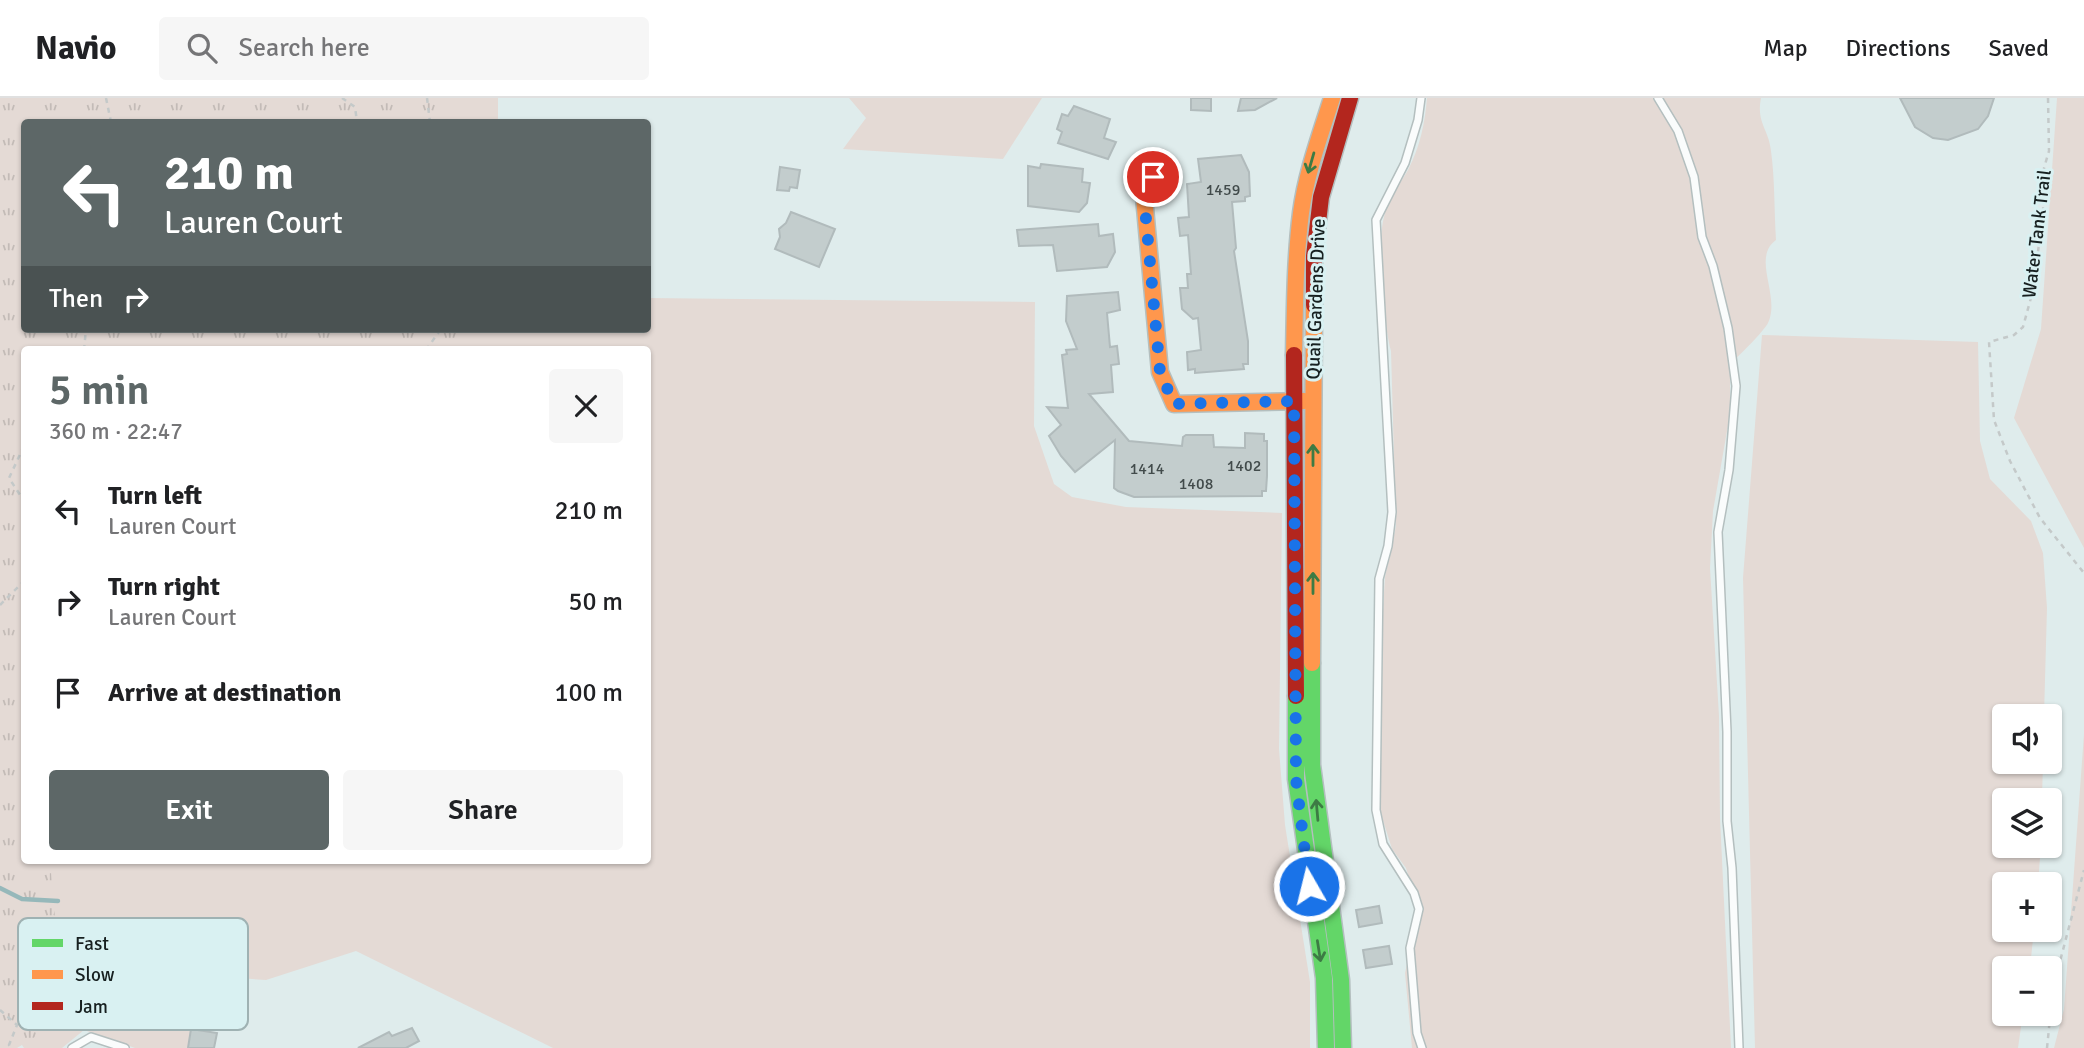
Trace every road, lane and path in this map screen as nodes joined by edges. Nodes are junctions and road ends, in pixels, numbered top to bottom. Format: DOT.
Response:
graph roads {
  1 [pos="106,98"];
  2 [pos="342,98"];
  3 [pos="427,98"];
  4 [pos="1332,98"];
  5 [pos="1350,98"];
  6 [pos="1421,98"];
  7 [pos="1658,98"];
  8 [pos="2048,98"];
  9 [pos="110,119"];
  10 [pos="357,119"];
  11 [pos="430,119"];
  12 [pos="1161,158"];
  13 [pos="1294,401"];
  14 [pos="1314,401"];
  15 [pos="21,452"];
  16 [pos="21,496"];
  17 [pos="2084,573"];
  18 [pos="21,584"];
  19 [pos="0,605"];
  20 [pos="2084,870"];
  21 [pos="0,1010"];
  22 [pos="12,1048"];
  23 [pos="72,1048"];
  24 [pos="125,1048"];
  25 [pos="1326,1048"];
  26 [pos="1343,1048"];
  27 [pos="1422,1048"];
  28 [pos="1739,1048"];
  29 [pos="2047,1048"];
  1 -- 9 [label="path"];
  2 -- 10 [label="path"];
  3 -- 11 [label="path"];
  4 -- 13 [label="main road, Quail Gardens Drive, one-way"];
  5 -- 14 [label="main road, Quail Gardens Drive"];
  6 -- 27 [label="lane"];
  7 -- 28 [label="lane"];
  8 -- 17 [label="path, Water Tank Trail"];
  12 -- 13 [label="main road"];
  13 -- 14 [label="main road"];
  13 -- 25 [label="main road, Quail Gardens Drive, one-way"];
  26 -- 14 [label="main road, Quail Gardens Drive, one-way"];
  15 -- 16 [label="path"];
  18 -- 19 [label="path"];
  20 -- 29 [label="path"];
  21 -- 22 [label="path"];
  23 -- 24 [label="lane"];
}
